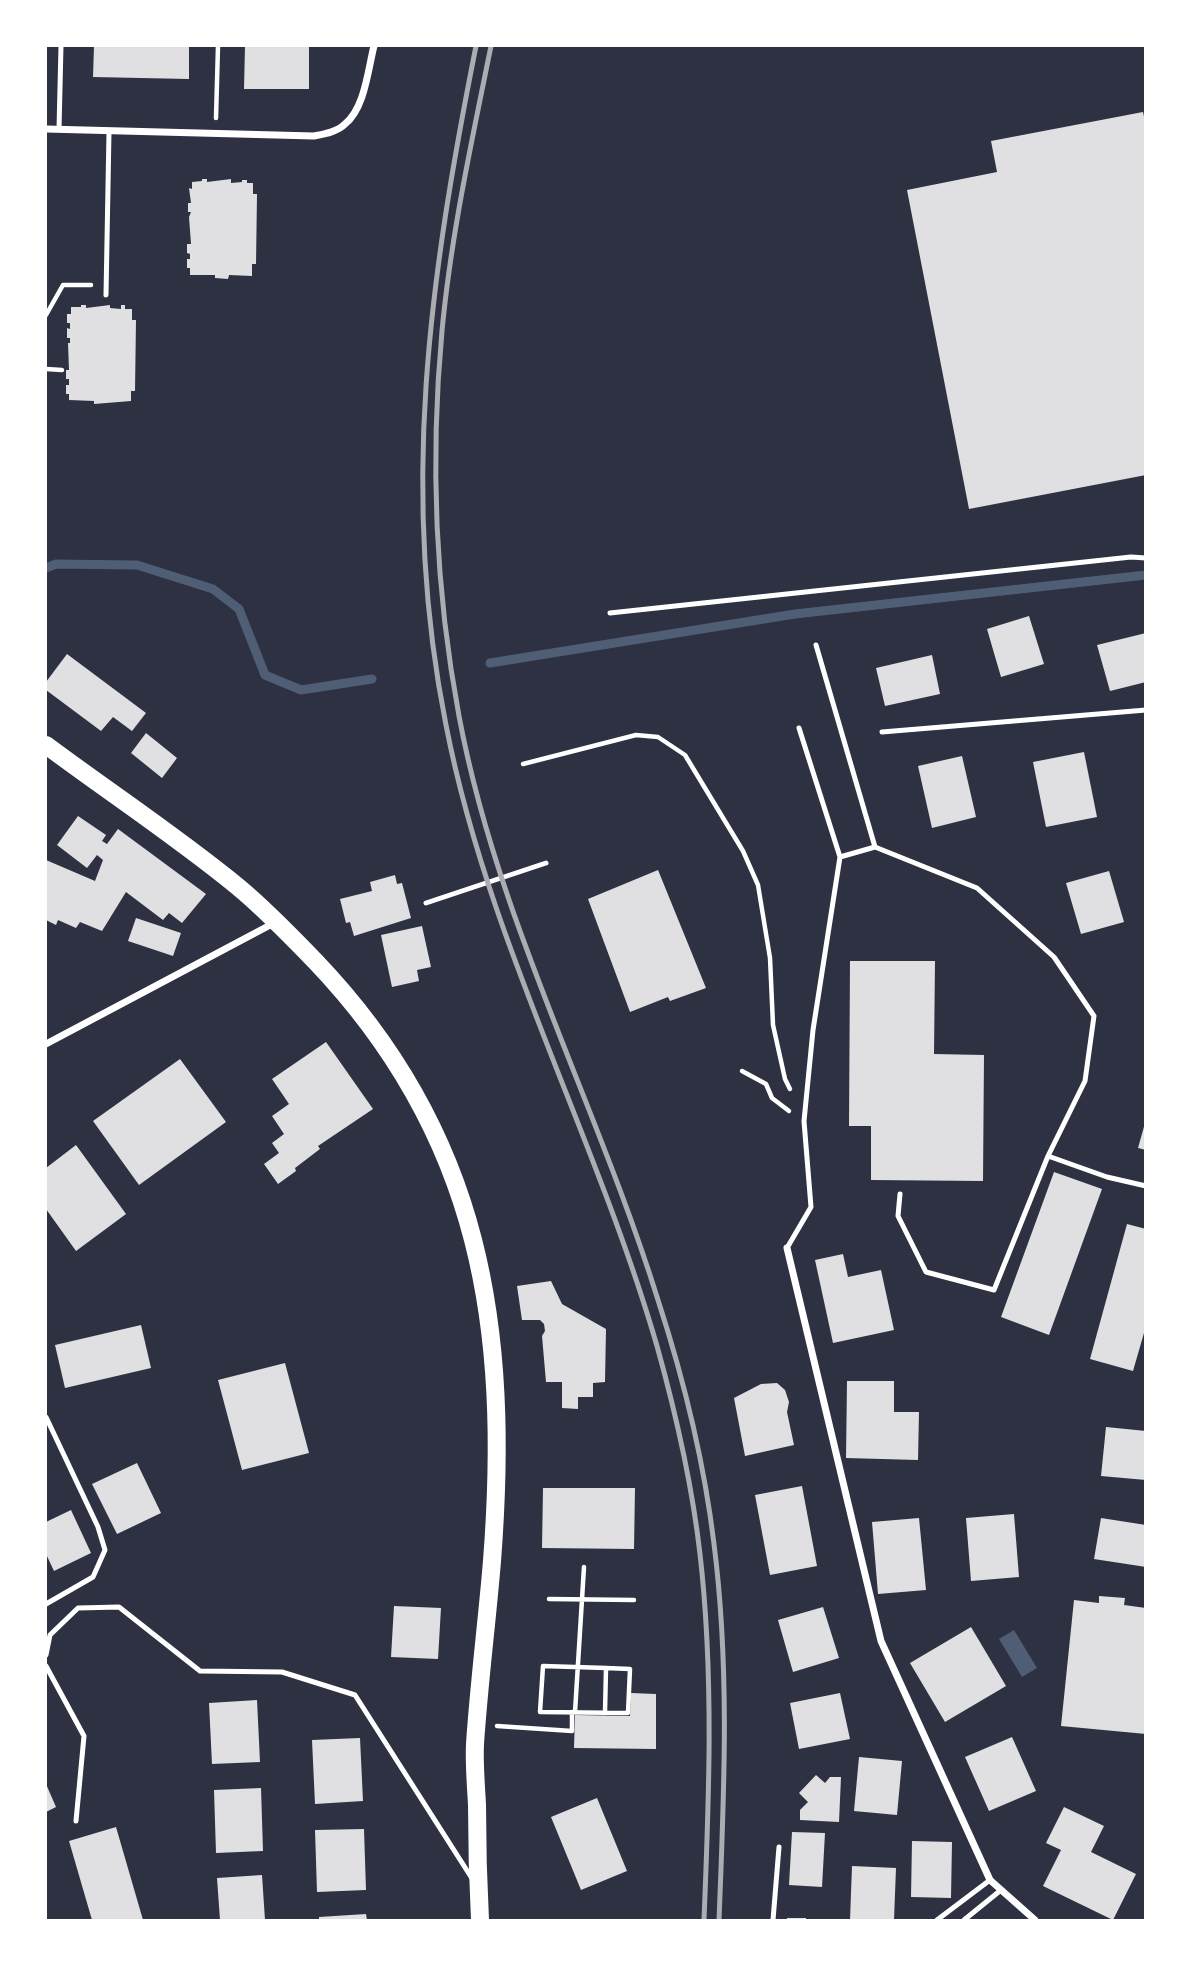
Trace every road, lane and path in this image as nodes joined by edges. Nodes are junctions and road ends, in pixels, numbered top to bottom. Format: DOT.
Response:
graph roads {
  1 [pos="61,46"];
  2 [pos="218,46"];
  3 [pos="374,46"];
  4 [pos="46,129"];
  5 [pos="59,129"];
  6 [pos="109,131"];
  7 [pos="216,133"];
  8 [pos="106,285"];
  9 [pos="106,295"];
  10 [pos="46,316"];
  11 [pos="46,369"];
  12 [pos="62,370"];
  13 [pos="1146,558"];
  14 [pos="610,613"];
  15 [pos="816,645"];
  16 [pos="1146,710"];
  17 [pos="799,729"];
  18 [pos="882,732"];
  19 [pos="46,745"];
  20 [pos="523,764"];
  21 [pos="875,847"];
  22 [pos="840,857"];
  23 [pos="546,863"];
  24 [pos="426,903"];
  25 [pos="276,922"];
  26 [pos="46,1044"];
  27 [pos="743,1072"];
  28 [pos="804,1121"];
  29 [pos="1048,1156"];
  30 [pos="1146,1186"];
  31 [pos="900,1194"];
  32 [pos="787,1248"];
  33 [pos="46,1417"];
  34 [pos="584,1566"];
  35 [pos="549,1599"];
  36 [pos="582,1599"];
  37 [pos="634,1600"];
  38 [pos="46,1604"];
  39 [pos="46,1655"];
  40 [pos="46,1666"];
  41 [pos="578,1668"];
  42 [pos="606,1668"];
  43 [pos="574,1712"];
  44 [pos="605,1713"];
  45 [pos="510,1727"];
  46 [pos="76,1821"];
  47 [pos="779,1847"];
  48 [pos="990,1880"];
  49 [pos="478,1888"];
  50 [pos="1001,1890"];
  51 [pos="480,1920"];
  52 [pos="773,1920"];
  53 [pos="937,1920"];
  54 [pos="964,1920"];
  55 [pos="1035,1920"];
  1 -- 5 [label="lane"];
  2 -- 7 [label="path"];
  3 -- 7 [label="street"];
  4 -- 5 [label="street"];
  5 -- 6 [label="street"];
  6 -- 7 [label="street"];
  6 -- 8 [label="lane"];
  8 -- 9 [label="lane"];
  8 -- 10 [label="path"];
  11 -- 12 [label="path"];
  13 -- 14 [label="lane"];
  15 -- 21 [label="lane"];
  16 -- 18 [label="lane"];
  17 -- 22 [label="lane"];
  19 -- 25 [label="main road"];
  20 -- 28 [label="path"];
  21 -- 22 [label="lane"];
  21 -- 29 [label="lane"];
  22 -- 28 [label="lane"];
  23 -- 24 [label="lane"];
  25 -- 26 [label="street"];
  25 -- 49 [label="main road"];
  27 -- 28 [label="path"];
  28 -- 32 [label="lane"];
  29 -- 30 [label="lane"];
  29 -- 31 [label="lane"];
  32 -- 48 [label="street"];
  33 -- 38 [label="lane"];
  34 -- 36 [label="path"];
  35 -- 36 [label="path"];
  36 -- 37 [label="path"];
  36 -- 41 [label="path"];
  39 -- 49 [label="lane"];
  40 -- 46 [label="lane"];
  41 -- 42 [label="path"];
  41 -- 43 [label="path"];
  41 -- 43 [label="path"];
  42 -- 44 [label="path"];
  42 -- 44 [label="path"];
  43 -- 44 [label="path"];
  43 -- 45 [label="path"];
  47 -- 52 [label="lane"];
  48 -- 50 [label="street"];
  48 -- 53 [label="lane"];
  49 -- 51 [label="main road"];
  50 -- 54 [label="lane"];
  50 -- 55 [label="street"];
}
